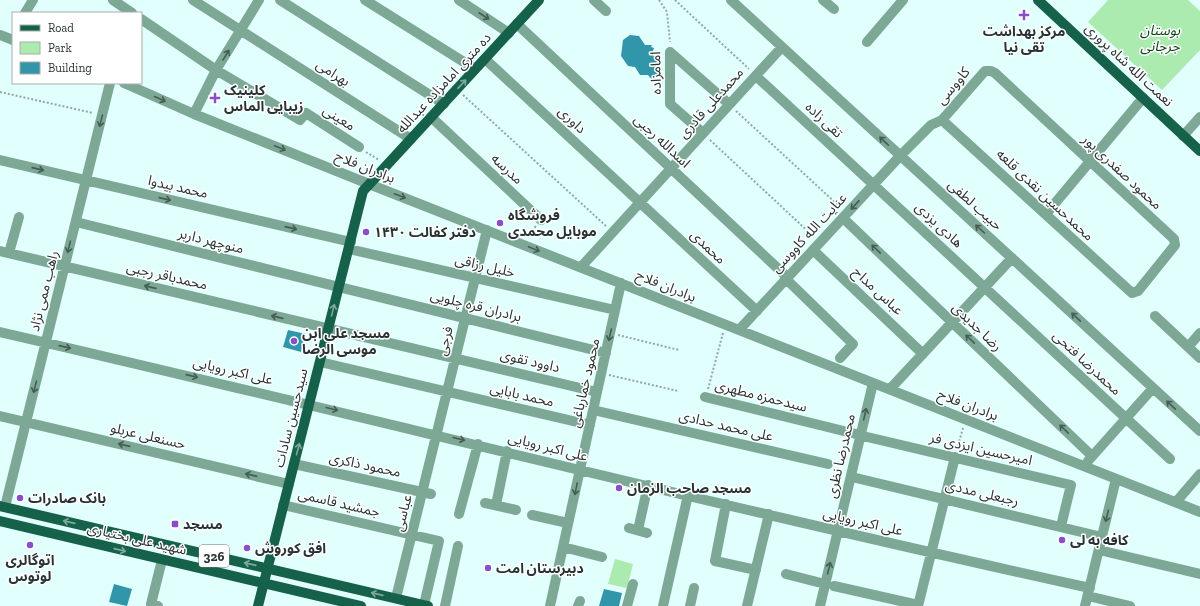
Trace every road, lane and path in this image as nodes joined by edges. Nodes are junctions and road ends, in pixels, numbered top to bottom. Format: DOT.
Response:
graph roads {
  1 [pos="32,0"];
  2 [pos="113,0"];
  3 [pos="193,0"];
  4 [pos="259,0"];
  5 [pos="280,0"];
  6 [pos="365,0"];
  7 [pos="459,0"];
  8 [pos="539,0"];
  9 [pos="594,0"];
  10 [pos="659,0"];
  11 [pos="675,0"];
  12 [pos="731,0"];
  13 [pos="823,0"];
  14 [pos="903,0"];
  15 [pos="1038,0"];
  16 [pos="834,9"];
  17 [pos="606,11"];
  18 [pos="26,12"];
  19 [pos="131,12"];
  20 [pos="142,20"];
  21 [pos="517,24"];
  22 [pos="240,30"];
  23 [pos="509,33"];
  24 [pos="867,42"];
  25 [pos="782,47"];
  26 [pos="670,52"];
  27 [pos="485,59"];
  28 [pos="475,69"];
  29 [pos="216,70"];
  30 [pos="994,73"];
  31 [pos="756,76"];
  32 [pos="110,84"];
  33 [pos="126,84"];
  34 [pos="457,89"];
  35 [pos="0,92"];
  36 [pos="1143,98"];
  37 [pos="444,104"];
  38 [pos="729,104"];
  39 [pos="194,114"];
  40 [pos="102,115"];
  41 [pos="431,117"];
  42 [pos="1200,117"];
  43 [pos="942,120"];
  44 [pos="703,133"];
  45 [pos="1184,136"];
  46 [pos="411,139"];
  47 [pos="358,147"];
  48 [pos="1200,151"];
  49 [pos="900,156"];
  50 [pos="0,160"];
  51 [pos="1090,161"];
  52 [pos="387,165"];
  53 [pos="671,168"];
  54 [pos="86,180"];
  55 [pos="369,184"];
  56 [pos="874,184"];
  57 [pos="640,202"];
  58 [pos="1046,214"];
  59 [pos="845,215"];
  60 [pos="19,217"];
  61 [pos="541,220"];
  62 [pos="76,222"];
  63 [pos="487,230"];
  64 [pos="612,233"];
  65 [pos="521,244"];
  66 [pos="350,246"];
  67 [pos="817,246"];
  68 [pos="5,252"];
  69 [pos="1012,258"];
  70 [pos="65,266"];
  71 [pos="581,267"];
  72 [pos="475,278"];
  73 [pos="787,278"];
  74 [pos="621,283"];
  75 [pos="339,287"];
  76 [pos="985,287"];
  77 [pos="1128,291"];
  78 [pos="615,310"];
  79 [pos="757,311"];
  80 [pos="1155,316"];
  81 [pos="465,318"];
  82 [pos="952,322"];
  83 [pos="725,324"];
  84 [pos="328,329"];
  85 [pos="740,330"];
  86 [pos="0,332"];
  87 [pos="610,333"];
  88 [pos="1200,333"];
  89 [pos="46,342"];
  90 [pos="1188,347"];
  91 [pos="679,350"];
  92 [pos="606,353"];
  93 [pos="924,354"];
  94 [pos="456,358"];
  95 [pos="840,358"];
  96 [pos="1200,358"];
  97 [pos="320,362"];
  98 [pos="601,374"];
  99 [pos="873,383"];
  100 [pos="1153,388"];
  101 [pos="890,390"];
  102 [pos="678,391"];
  103 [pos="447,392"];
  104 [pos="597,392"];
  105 [pos="706,397"];
  106 [pos="310,404"];
  107 [pos="593,410"];
  108 [pos="0,416"];
  109 [pos="1126,418"];
  110 [pos="965,419"];
  111 [pos="26,422"];
  112 [pos="590,425"];
  113 [pos="1200,432"];
  114 [pos="436,434"];
  115 [pos="862,435"];
  116 [pos="478,444"];
  117 [pos="507,451"];
  118 [pos="1092,456"];
  119 [pos="955,457"];
  120 [pos="1170,459"];
  121 [pos="294,464"];
  122 [pos="828,464"];
  123 [pos="1084,466"];
  124 [pos="580,469"];
  125 [pos="1200,474"];
  126 [pos="856,478"];
  127 [pos="1116,479"];
  128 [pos="289,484"];
  129 [pos="648,485"];
  130 [pos="426,493"];
  131 [pos="688,495"];
  132 [pos="945,499"];
  133 [pos="1176,502"];
  134 [pos="485,503"];
  135 [pos="726,504"];
  136 [pos="284,505"];
  137 [pos="496,505"];
  138 [pos="2,506"];
  139 [pos="516,510"];
  140 [pos="1200,512"];
  141 [pos="459,514"];
  142 [pos="769,514"];
  143 [pos="532,515"];
  144 [pos="0,521"];
  145 [pos="568,523"];
  146 [pos="1061,526"];
  147 [pos="638,530"];
  148 [pos="838,531"];
  149 [pos="412,534"];
  150 [pos="1102,537"];
  151 [pos="458,546"];
  152 [pos="563,546"];
  153 [pos="1099,550"];
  154 [pos="931,553"];
  155 [pos="602,557"];
  156 [pos="162,560"];
  157 [pos="267,568"];
  158 [pos="756,570"];
  159 [pos="786,574"];
  160 [pos="1200,574"];
  161 [pos="309,578"];
  162 [pos="264,583"];
  163 [pos="633,584"];
  164 [pos="829,585"];
  165 [pos="694,588"];
  166 [pos="305,593"];
  167 [pos="1088,597"];
  168 [pos="396,598"];
  169 [pos="158,606"];
  170 [pos="258,606"];
  171 [pos="361,606"];
  172 [pos="426,606"];
  173 [pos="445,606"];
  174 [pos="550,606"];
  175 [pos="627,606"];
  176 [pos="663,606"];
  177 [pos="690,606"];
  178 [pos="747,606"];
  179 [pos="820,606"];
  180 [pos="918,606"];
  181 [pos="1130,606"];
  1 -- 18 [label="street"];
  2 -- 19 [label="street"];
  3 -- 22 [label="street, بهرامی"];
  4 -- 22 [label="street"];
  5 -- 37 [label="street"];
  6 -- 28 [label="street"];
  7 -- 23 [label="street, one-way"];
  8 -- 21 [label="main road, ده متری امامزاده عبدالله"];
  9 -- 17 [label="street"];
  10 -- 26 [label="path, امامزاده"];
  11 -- 31 [label="path"];
  12 -- 25 [label="street, حبیب لطفی"];
  13 -- 16 [label="street"];
  14 -- 24 [label="street"];
  15 -- 36 [label="main road, نعمت الله شاه پروری"];
  20 -- 29 [label="street"];
  21 -- 23 [label="main road, ده متری امامزاده عبدالله"];
  21 -- 53 [label="street, اسدالله رجبی"];
  29 -- 22 [label="street, one-way"];
  22 -- 46 [label="street, بهرامی"];
  23 -- 27 [label="main road, ده متری امامزاده عبدالله"];
  25 -- 31 [label="street, محمدعلی قادری"];
  49 -- 25 [label="street, حبیب لطفی, one-way"];
  26 -- 38 [label="street"];
  26 -- 44 [label="street, امامزاده"];
  27 -- 28 [label="main road, ده متری امامزاده عبدالله"];
  27 -- 57 [label="street, داوری"];
  34 -- 28 [label="main road, ده متری امامزاده عبدالله, one-way"];
  29 -- 39 [label="street"];
  29 -- 47 [label="street, معینی"];
  30 -- 43 [label="street, کاووسی"];
  30 -- 51 [label="street, محمود صفدری پور"];
  31 -- 38 [label="street, محمدعلی قادری"];
  31 -- 56 [label="street, تقی زاده"];
  32 -- 40 [label="street, راهب ممی نژاد"];
  33 -- 39 [label="street, برادران فلاح, one-way"];
  34 -- 37 [label="main road, ده متری امامزاده عبدالله"];
  34 -- 64 [label="path"];
  35 -- 40 [label="path"];
  36 -- 45 [label="main road, نعمت الله شاه پروری"];
  36 -- 51 [label="street"];
  37 -- 41 [label="main road, ده متری امامزاده عبدالله"];
  38 -- 44 [label="street, محمدعلی قادری"];
  38 -- 59 [label="path"];
  39 -- 55 [label="street, برادران فلاح, one-way"];
  40 -- 54 [label="street, راهب ممی نژاد, one-way"];
  41 -- 46 [label="main road, ده متری امامزاده عبدالله"];
  41 -- 61 [label="street, مدرسه"];
  42 -- 45 [label="street"];
  43 -- 49 [label="street, کاووسی"];
  43 -- 58 [label="street, محمدحسین نقدی قلعه"];
  44 -- 53 [label="street, محمدعلی قادری"];
  44 -- 67 [label="path"];
  45 -- 48 [label="main road, نعمت الله شاه پروری"];
  46 -- 52 [label="main road, ده متری امامزاده عبدالله"];
  47 -- 52 [label="path, معینی"];
  49 -- 56 [label="street, عنایت‌ الله کاووسی"];
  69 -- 49 [label="street, حبیب لطفی, one-way"];
  50 -- 54 [label="street, محمد بیدوا, one-way"];
  51 -- 58 [label="street"];
  51 -- 77 [label="street, محمود صفدری پور"];
  52 -- 55 [label="main road, ده متری امامزاده عبدالله"];
  53 -- 57 [label="street, محمدعلی قادری"];
  53 -- 73 [label="street, اسدالله رجبی"];
  54 -- 62 [label="street, راهب ممی نژاد"];
  54 -- 66 [label="street, محمد بیدوا, one-way"];
  55 -- 63 [label="street, برادران فلاح, one-way"];
  55 -- 66 [label="main road, سیدحسین سادات"];
  56 -- 59 [label="street, عنایت‌ الله کاووسی, one-way"];
  56 -- 76 [label="street, هادی یزدی"];
  57 -- 64 [label="street, محمدعلی قادری"];
  57 -- 79 [label="street, محمدی"];
  58 -- 77 [label="street, محمدحسین نقدی قلعه"];
  59 -- 67 [label="street, عنایت‌ الله کاووسی"];
  82 -- 59 [label="street, رضا جدیدی, one-way"];
  60 -- 68 [label="street"];
  61 -- 65 [label="path"];
  62 -- 70 [label="street, راهب ممی نژاد, one-way"];
  62 -- 75 [label="street, منوچهر داربر"];
  63 -- 65 [label="street, برادران فلاح"];
  63 -- 72 [label="street, فرجی"];
  64 -- 71 [label="street, محمدعلی قادری"];
  65 -- 71 [label="street, برادران فلاح, one-way"];
  66 -- 72 [label="street, خلیل رزاقی"];
  66 -- 75 [label="main road, سیدحسین سادات"];
  67 -- 73 [label="street, عنایت‌ الله کاووسی"];
  67 -- 93 [label="street, عباس مداح"];
  68 -- 70 [label="street, محمدباقر رجبی"];
  69 -- 76 [label="street"];
  100 -- 69 [label="street, حبیب لطفی, one-way"];
  84 -- 70 [label="street, محمدباقر رجبی, one-way"];
  70 -- 89 [label="street, راهب ممی نژاد"];
  71 -- 74 [label="street, برادران فلاح"];
  72 -- 78 [label="street, خلیل رزاقی"];
  72 -- 81 [label="street, فرجی"];
  73 -- 79 [label="street, عنایت‌ الله کاووسی"];
  73 -- 95 [label="street, اسدالله رجبی"];
  74 -- 78 [label="street, محمود خمارباغی"];
  74 -- 83 [label="street, برادران فلاح"];
  75 -- 81 [label="street, برادران قره چلویی"];
  84 -- 75 [label="main road, سیدحسین سادات, one-way"];
  76 -- 82 [label="street"];
  76 -- 109 [label="street, محمدرضا فتحی"];
  78 -- 87 [label="street, محمود خمارباغی"];
  79 -- 85 [label="street, عنایت‌ الله کاووسی"];
  80 -- 90 [label="street"];
  81 -- 92 [label="street, برادران قره چلویی"];
  81 -- 94 [label="street, فرجی"];
  82 -- 93 [label="street"];
  118 -- 82 [label="street, رضا جدیدی, one-way"];
  83 -- 85 [label="street, برادران فلاح"];
  83 -- 105 [label="path, سیدحمزه مطهری"];
  84 -- 94 [label="street, محمدباقر رجبی"];
  84 -- 97 [label="main road, سیدحسین سادات"];
  85 -- 99 [label="street, برادران فلاح"];
  86 -- 89 [label="street, علی اکبر رویایی"];
  87 -- 91 [label="path"];
  87 -- 92 [label="street, محمود خمارباغی, one-way"];
  88 -- 90 [label="street"];
  89 -- 106 [label="street, علی اکبر رویایی, one-way"];
  89 -- 111 [label="street, راهب ممی نژاد, one-way"];
  90 -- 96 [label="street"];
  92 -- 98 [label="street, محمود خمارباغی"];
  93 -- 101 [label="street"];
  94 -- 103 [label="street, فرجی"];
  94 -- 104 [label="street, داوود تقوی"];
  97 -- 103 [label="street, محمد بابایی"];
  97 -- 106 [label="main road, سیدحسین سادات"];
  98 -- 102 [label="path"];
  98 -- 104 [label="street, محمود خمارباغی"];
  99 -- 101 [label="street, برادران فلاح"];
  115 -- 99 [label="street, محمدرضا نظری, one-way"];
  100 -- 109 [label="street"];
  113 -- 100 [label="street, حبیب لطفی, one-way"];
  101 -- 110 [label="street, برادران فلاح"];
  103 -- 112 [label="street, محمد بابایی"];
  103 -- 114 [label="street, فرجی"];
  104 -- 107 [label="street, محمود خمارباغی"];
  105 -- 115 [label="street, سیدحمزه مطهری"];
  106 -- 114 [label="street, علی اکبر رویایی, one-way"];
  121 -- 106 [label="main road, سیدحسین سادات, one-way"];
  107 -- 112 [label="street, محمود خمارباغی"];
  107 -- 122 [label="street, علی محمد حدادی"];
  108 -- 111 [label="street, حسنعلی عربلو"];
  109 -- 118 [label="street"];
  109 -- 120 [label="street, محمدرضا فتحی"];
  110 -- 119 [label="path"];
  110 -- 123 [label="street, برادران فلاح"];
  128 -- 111 [label="street, حسنعلی عربلو, one-way"];
  111 -- 138 [label="street, راهب ممی نژاد"];
  112 -- 124 [label="street, محمود خمارباغی"];
  114 -- 116 [label="street, علی اکبر رویایی, one-way"];
  114 -- 130 [label="street, عباسی"];
  115 -- 119 [label="street, امیرحسین ایزدی فر"];
  115 -- 148 [label="street, محمدرضا نظری"];
  116 -- 117 [label="street, علی اکبر رویایی"];
  116 -- 141 [label="street"];
  117 -- 124 [label="street, علی اکبر رویایی"];
  117 -- 137 [label="street"];
  118 -- 123 [label="street"];
  119 -- 132 [label="street"];
  119 -- 146 [label="street, امیرحسین ایزدی فر"];
  121 -- 128 [label="main road, سیدحسین سادات"];
  121 -- 130 [label="street, محمود ذاکری"];
  123 -- 127 [label="street, برادران فلاح"];
  124 -- 129 [label="street, علی اکبر رویایی"];
  124 -- 145 [label="street, محمود خمارباغی, one-way"];
  125 -- 133 [label="street"];
  126 -- 132 [label="street, رجبعلی مددی"];
  127 -- 133 [label="street, برادران فلاح"];
  127 -- 150 [label="street, one-way"];
  128 -- 136 [label="main road, سیدحسین سادات"];
  129 -- 131 [label="street, علی اکبر رویایی"];
  129 -- 147 [label="street"];
  130 -- 149 [label="street, عباسی"];
  131 -- 135 [label="street, علی اکبر رویایی"];
  131 -- 176 [label="street"];
  132 -- 146 [label="street, رجبعلی مددی"];
  132 -- 154 [label="street"];
  133 -- 140 [label="street, برادران فلاح"];
  134 -- 137 [label="street"];
  135 -- 142 [label="street, علی اکبر رویایی"];
  135 -- 158 [label="street"];
  136 -- 149 [label="street, جمشید قاسمی"];
  136 -- 157 [label="main road, سیدحسین سادات"];
  137 -- 139 [label="street"];
  138 -- 144 [label="main road"];
  157 -- 138 [label="main road, شهید علی بختیاری / 326, one-way"];
  142 -- 148 [label="street, علی اکبر رویایی"];
  142 -- 158 [label="street"];
  143 -- 145 [label="street"];
  144 -- 156 [label="main road, شهید علی بختیاری / 326, one-way"];
  145 -- 152 [label="street, محمود خمارباغی"];
  146 -- 150 [label="street, رجبعلی مددی"];
  148 -- 154 [label="street, علی اکبر رویایی"];
  164 -- 148 [label="street, محمدرضا نظری, one-way"];
  149 -- 168 [label="street, عباسی"];
  149 -- 172 [label="street, جمشید قاسمی"];
  150 -- 153 [label="street"];
  151 -- 173 [label="street"];
  152 -- 155 [label="street"];
  152 -- 174 [label="street, محمود خمارباغی"];
  153 -- 160 [label="street"];
  153 -- 167 [label="street"];
  154 -- 167 [label="street, علی اکبر رویایی"];
  154 -- 180 [label="street"];
  156 -- 162 [label="main road, شهید علی بختیاری / 326"];
  156 -- 169 [label="street"];
  157 -- 161 [label="main road, شهید علی بختیاری / 326"];
  157 -- 162 [label="main road, سیدحسین سادات"];
  158 -- 178 [label="street"];
  159 -- 164 [label="street"];
  161 -- 166 [label="main road"];
  168 -- 161 [label="main road, شهید علی بختیاری / 326, one-way"];
  162 -- 166 [label="main road, شهید علی بختیاری / 326"];
  162 -- 170 [label="main road, سیدحسین سادات"];
  163 -- 175 [label="street"];
  164 -- 179 [label="street, محمدرضا نظری"];
  164 -- 180 [label="street"];
  165 -- 177 [label="street"];
  166 -- 171 [label="main road, شهید علی بختیاری / 326"];
  167 -- 181 [label="street, علی اکبر رویایی"];
  168 -- 172 [label="main road, شهید علی بختیاری / 326"];
}
